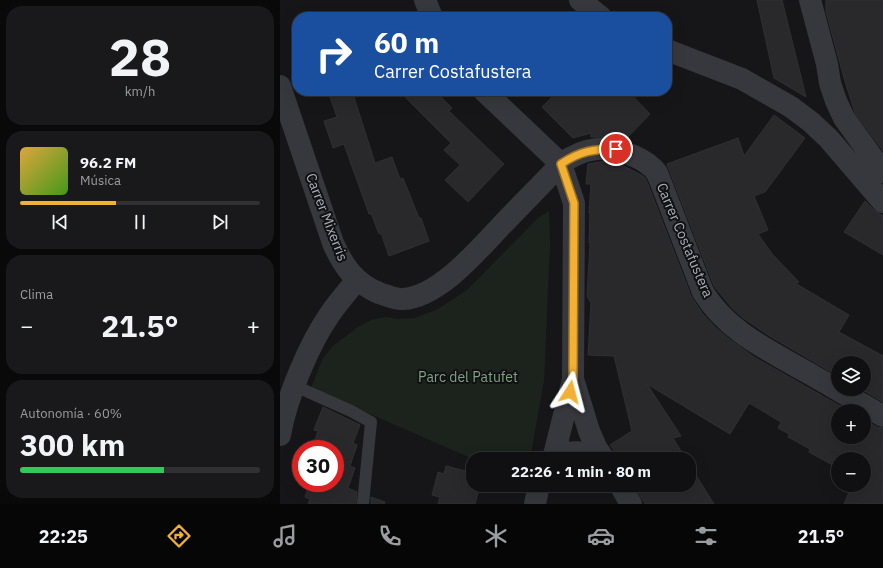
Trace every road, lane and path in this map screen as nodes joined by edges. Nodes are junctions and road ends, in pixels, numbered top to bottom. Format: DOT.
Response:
graph roads {
  1 [pos="425,0"];
  2 [pos="580,0"];
  3 [pos="810,0"];
  4 [pos="430,12"];
  5 [pos="595,12"];
  6 [pos="672,52"];
  7 [pos="280,86"];
  8 [pos="489,96"];
  9 [pos="561,164"];
  10 [pos="883,172"];
  11 [pos="883,202"];
  12 [pos="357,280"];
  13 [pos="573,379"];
  14 [pos="295,386"];
  15 [pos="883,416"];
  16 [pos="280,435"];
  17 [pos="555,452"];
  18 [pos="600,452"];
  19 [pos="538,492"];
  20 [pos="624,492"];
  21 [pos="363,504"];
  22 [pos="535,504"];
  23 [pos="631,504"];
  1 -- 4 [label="street"];
  2 -- 5 [label="street"];
  3 -- 10 [label="street"];
  6 -- 11 [label="street"];
  7 -- 12 [label="street, Carrer Mixerris"];
  8 -- 9 [label="street"];
  9 -- 12 [label="street, Carrer Mixerris"];
  9 -- 13 [label="street"];
  9 -- 15 [label="street, Carrer Costafustera"];
  12 -- 14 [label="street"];
  13 -- 17 [label="street"];
  13 -- 18 [label="street"];
  14 -- 16 [label="street"];
  14 -- 21 [label="lane"];
  19 -- 22 [label="street"];
  20 -- 23 [label="street"];
}
